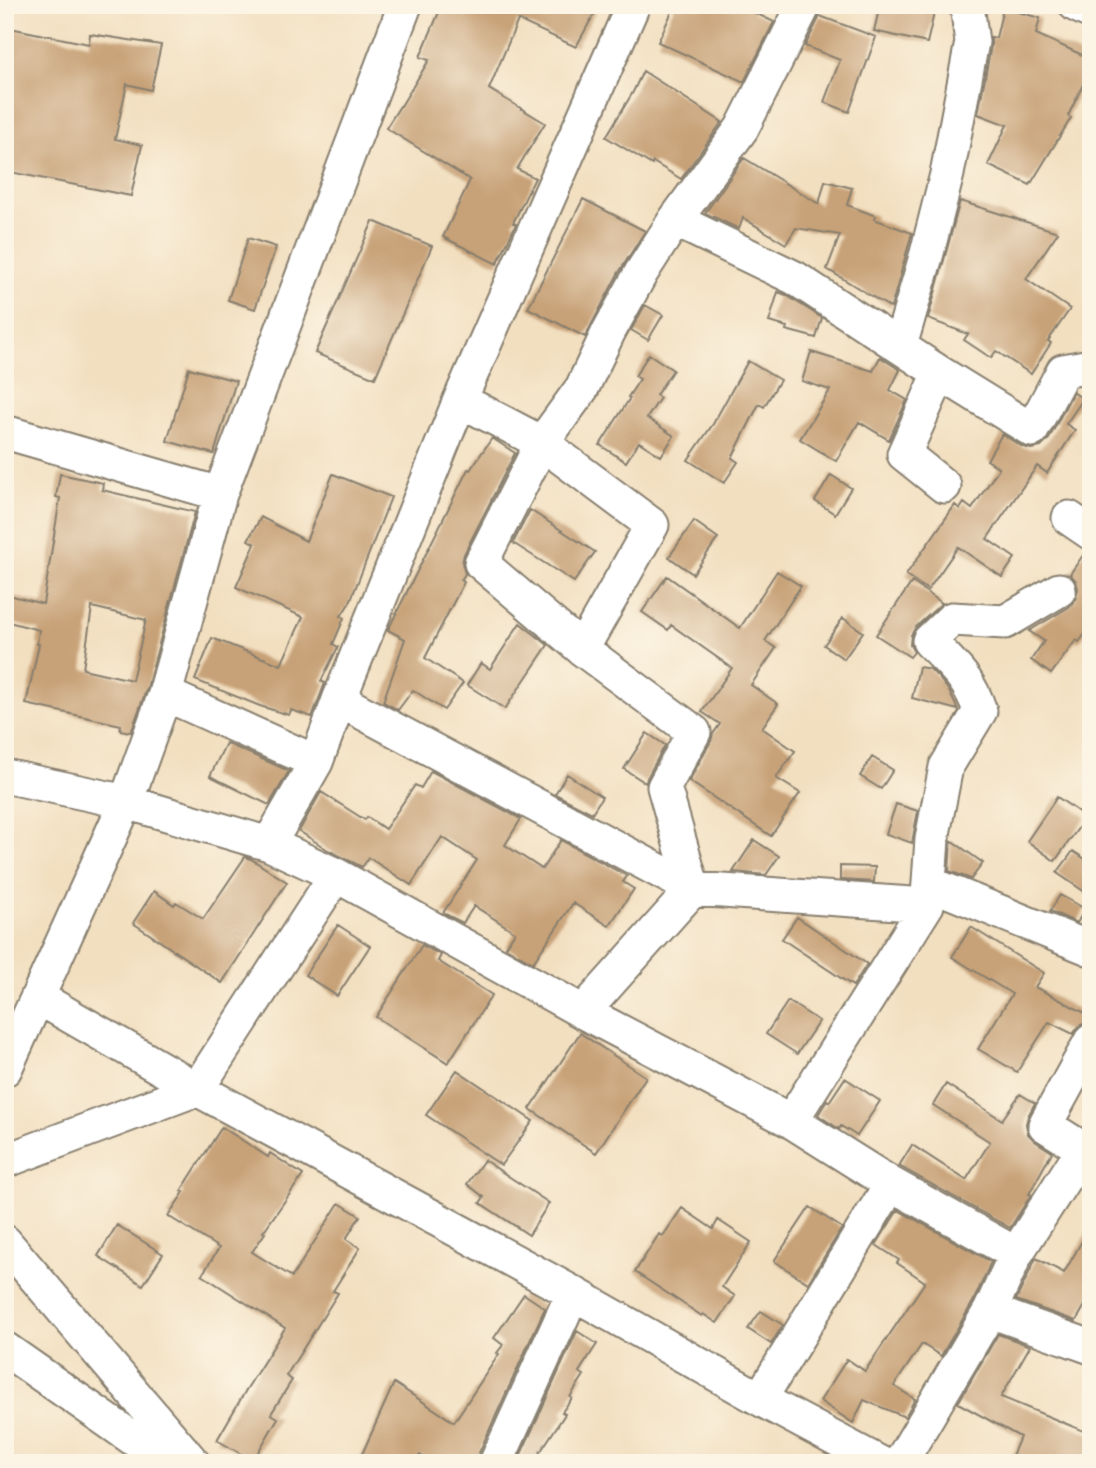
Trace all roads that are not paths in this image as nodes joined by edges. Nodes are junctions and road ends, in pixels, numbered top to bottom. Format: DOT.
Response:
graph roads {
  1 [pos="405,5"];
  2 [pos="633,5"];
  3 [pos="804,5"];
  4 [pos="967,5"];
  5 [pos="1076,5"];
  6 [pos="1091,12"];
  7 [pos="675,220"];
  8 [pos="1091,342"];
  9 [pos="900,346"];
  10 [pos="1077,369"];
  11 [pos="940,373"];
  12 [pos="460,400"];
  13 [pos="5,432"];
  14 [pos="542,443"];
  15 [pos="944,486"];
  16 [pos="220,494"];
  17 [pos="1059,590"];
  18 [pos="582,649"];
  19 [pos="165,694"];
  20 [pos="339,700"];
  21 [pos="316,762"];
  22 [pos="5,776"];
  23 [pos="127,802"];
  24 [pos="269,844"];
  25 [pos="337,875"];
  26 [pos="693,889"];
  27 [pos="928,900"];
  28 [pos="1091,949"];
  29 [pos="24,1009"];
  30 [pos="583,1012"];
  31 [pos="1091,1041"];
  32 [pos="5,1069"];
  33 [pos="197,1089"];
  34 [pos="791,1121"];
  35 [pos="5,1161"];
  36 [pos="891,1184"];
  37 [pos="5,1242"];
  38 [pos="1016,1254"];
  39 [pos="573,1293"];
  40 [pos="990,1311"];
  41 [pos="1091,1347"];
  42 [pos="5,1349"];
  43 [pos="760,1399"];
  44 [pos="168,1463"];
  45 [pos="193,1463"];
  46 [pos="496,1463"];
  47 [pos="880,1463"];
  48 [pos="900,1463"];
  1 -- 16 [label="street"];
  2 -- 12 [label="street"];
  3 -- 7 [label="street"];
  4 -- 9 [label="street"];
  5 -- 6 [label="street"];
  7 -- 9 [label="street"];
  7 -- 14 [label="street"];
  8 -- 10 [label="street"];
  9 -- 11 [label="street"];
  10 -- 11 [label="street"];
  11 -- 15 [label="street"];
  12 -- 14 [label="street"];
  12 -- 20 [label="street"];
  13 -- 16 [label="street"];
  14 -- 18 [label="street"];
  14 -- 18 [label="street"];
  16 -- 19 [label="street"];
  17 -- 27 [label="street"];
  18 -- 26 [label="street"];
  19 -- 21 [label="street"];
  19 -- 23 [label="street"];
  20 -- 21 [label="street"];
  20 -- 26 [label="street"];
  21 -- 24 [label="street"];
  22 -- 23 [label="street"];
  23 -- 24 [label="street"];
  23 -- 29 [label="street"];
  24 -- 25 [label="street"];
  25 -- 30 [label="street"];
  25 -- 33 [label="street"];
  26 -- 27 [label="street"];
  26 -- 30 [label="street"];
  27 -- 28 [label="street"];
  27 -- 34 [label="street"];
  29 -- 32 [label="street"];
  29 -- 33 [label="street"];
  30 -- 34 [label="street"];
  31 -- 38 [label="street"];
  33 -- 35 [label="street"];
  33 -- 39 [label="street"];
  34 -- 36 [label="street"];
  36 -- 38 [label="street"];
  36 -- 43 [label="street"];
  37 -- 45 [label="street"];
  38 -- 40 [label="street"];
  39 -- 43 [label="street"];
  39 -- 46 [label="street"];
  40 -- 41 [label="street"];
  40 -- 48 [label="street"];
  42 -- 44 [label="street"];
  43 -- 47 [label="street"];
}
